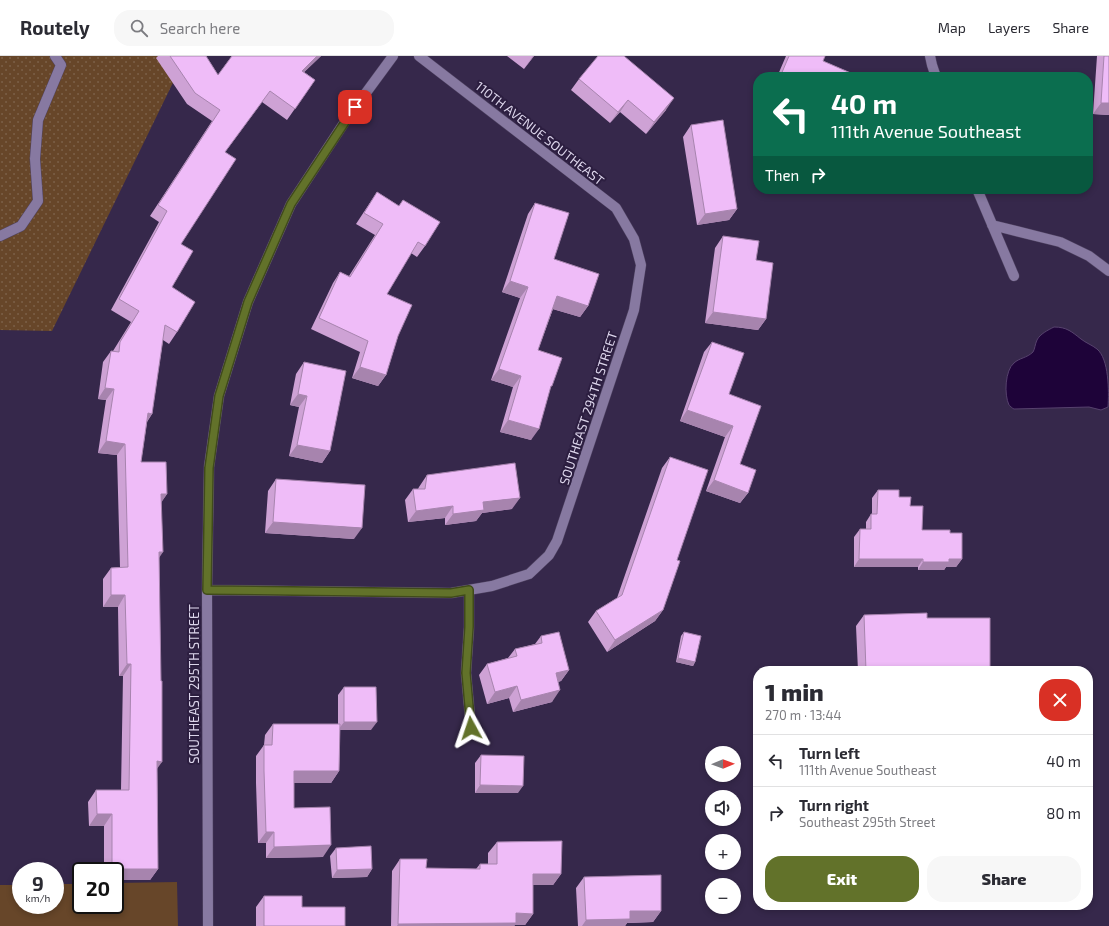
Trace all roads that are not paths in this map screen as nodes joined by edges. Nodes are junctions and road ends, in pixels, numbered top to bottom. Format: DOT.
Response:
graph roads {
  1 [pos="55,56"];
  2 [pos="393,56"];
  3 [pos="419,56"];
  4 [pos="930,56"];
  5 [pos="934,72"];
  6 [pos="979,194"];
  7 [pos="992,225"];
  8 [pos="0,236"];
  9 [pos="634,238"];
  10 [pos="1109,271"];
  11 [pos="1014,276"];
  12 [pos="207,590"];
  13 [pos="469,590"];
  14 [pos="471,728"];
  15 [pos="208,926"];
  1 -- 8 [label="street"];
  2 -- 12 [label="street, SOUTHEAST 295TH STREET"];
  3 -- 9 [label="street, 110TH AVENUE SOUTHEAST"];
  4 -- 5 [label="street"];
  6 -- 7 [label="street"];
  7 -- 10 [label="street"];
  7 -- 11 [label="street"];
  9 -- 13 [label="street, SOUTHEAST 294TH STREET"];
  12 -- 13 [label="street"];
  12 -- 15 [label="street, SOUTHEAST 295TH STREET"];
  13 -- 14 [label="street"];
}
